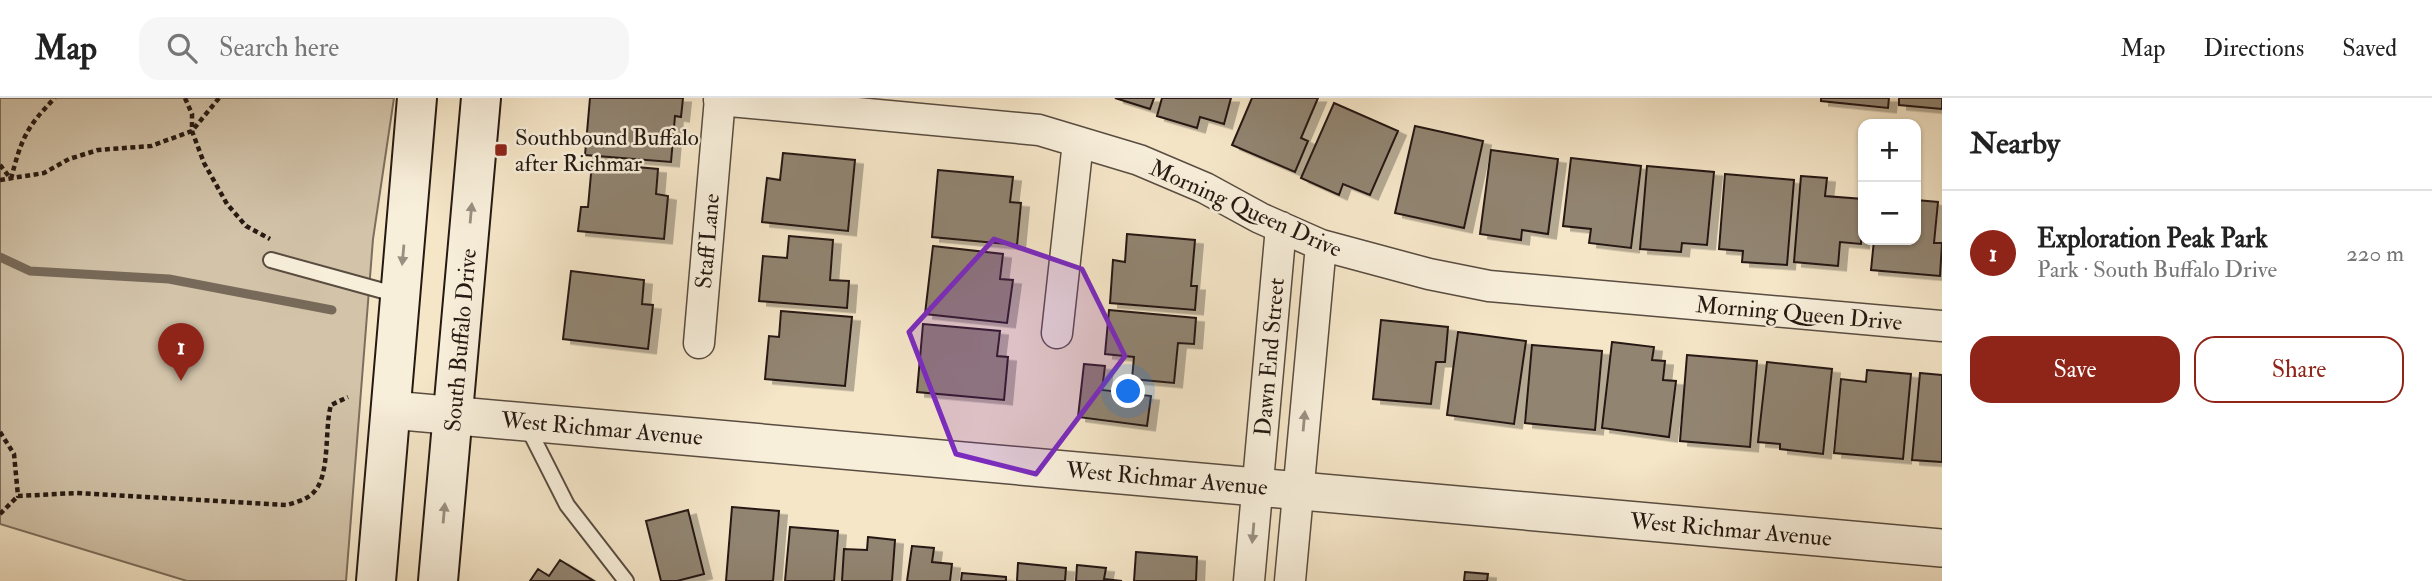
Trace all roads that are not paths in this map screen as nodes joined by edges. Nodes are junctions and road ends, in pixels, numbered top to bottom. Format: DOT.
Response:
graph roads {
  1 [pos="417,98"];
  2 [pos="481,98"];
  3 [pos="720,99"];
  4 [pos="1078,142"];
  5 [pos="1281,227"];
  6 [pos="1321,245"];
  7 [pos="271,260"];
  8 [pos="400,295"];
  9 [pos="1942,326"];
  10 [pos="1057,333"];
  11 [pos="699,343"];
  12 [pos="391,410"];
  13 [pos="453,416"];
  14 [pos="525,422"];
  15 [pos="1257,486"];
  16 [pos="1298,489"];
  17 [pos="1942,548"];
  18 [pos="376,581"];
  19 [pos="438,581"];
  20 [pos="626,581"];
  21 [pos="1249,581"];
  22 [pos="1290,581"];
  1 -- 8 [label="main road, one-way"];
  13 -- 2 [label="main road, South Buffalo Drive, one-way"];
  3 -- 4 [label="street, Morning Queen Drive"];
  3 -- 11 [label="street, Staff Lane"];
  4 -- 5 [label="street, Morning Queen Drive"];
  4 -- 10 [label="street"];
  5 -- 6 [label="street, Morning Queen Drive"];
  5 -- 15 [label="street, Dawn End Street"];
  6 -- 9 [label="street, Morning Queen Drive"];
  16 -- 6 [label="street, Dawn End Street, one-way"];
  7 -- 8 [label="lane"];
  8 -- 12 [label="main road"];
  12 -- 13 [label="street, West Richmar Avenue"];
  12 -- 18 [label="main road"];
  13 -- 14 [label="street, West Richmar Avenue"];
  19 -- 13 [label="main road, South Buffalo Drive, one-way"];
  14 -- 15 [label="street, West Richmar Avenue"];
  14 -- 20 [label="lane"];
  15 -- 16 [label="street, West Richmar Avenue"];
  15 -- 21 [label="street, Dawn End Street, one-way"];
  16 -- 17 [label="street, West Richmar Avenue"];
  16 -- 22 [label="street, Dawn End Street"];
}
